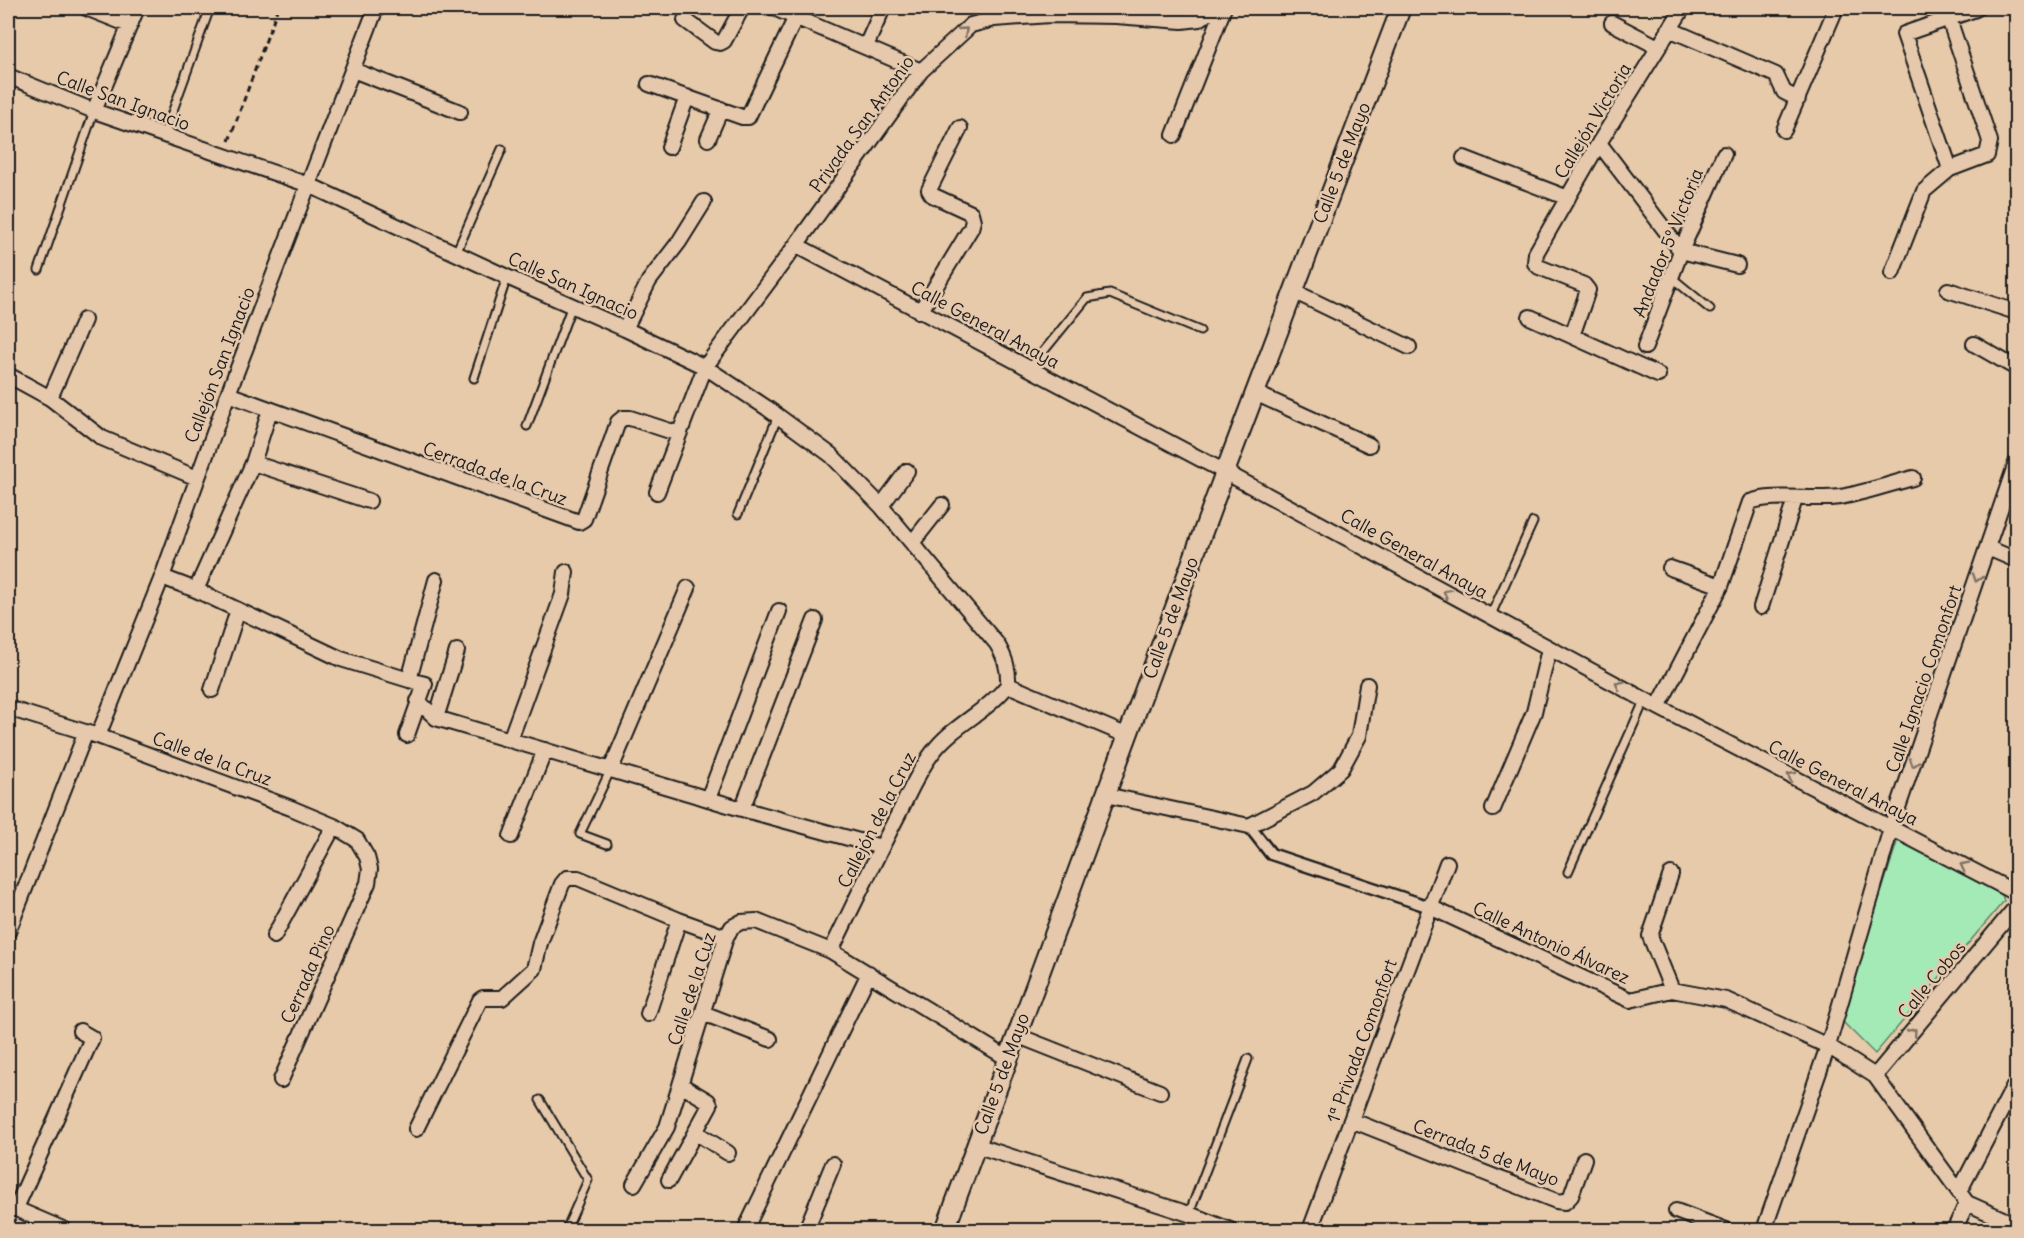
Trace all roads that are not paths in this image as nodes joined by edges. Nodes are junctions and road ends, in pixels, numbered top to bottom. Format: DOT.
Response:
graph roads {
  1 [pos="86,8"];
  2 [pos="137,8"];
  3 [pos="210,8"];
  4 [pos="376,8"];
  5 [pos="742,8"];
  6 [pos="774,8"];
  7 [pos="883,8"];
  8 [pos="1217,8"];
  9 [pos="1224,8"];
  10 [pos="1401,8"];
  11 [pos="1683,8"];
  12 [pos="1977,8"];
  13 [pos="1118,12"];
  14 [pos="1833,13"];
  15 [pos="796,17"];
  16 [pos="1949,19"];
  17 [pos="685,20"];
  18 [pos="1612,23"];
  19 [pos="129,26"];
  20 [pos="1670,29"];
  21 [pos="866,46"];
  22 [pos="1658,47"];
  23 [pos="353,70"];
  24 [pos="921,71"];
  25 [pos="8,76"];
  26 [pos="650,84"];
  27 [pos="687,97"];
  28 [pos="1798,99"];
  29 [pos="720,109"];
  30 [pos="94,111"];
  31 [pos="460,112"];
  32 [pos="960,128"];
  33 [pos="1784,130"];
  34 [pos="164,135"];
  35 [pos="1174,135"];
  36 [pos="708,139"];
  37 [pos="1599,143"];
  38 [pos="669,147"];
  39 [pos="502,149"];
  40 [pos="1724,154"];
  41 [pos="1464,158"];
  42 [pos="1950,169"];
  43 [pos="309,185"];
  44 [pos="1568,198"];
  45 [pos="704,202"];
  46 [pos="796,245"];
  47 [pos="1681,251"];
  48 [pos="456,253"];
  49 [pos="1737,265"];
  50 [pos="39,270"];
  51 [pos="1892,273"];
  52 [pos="507,277"];
  53 [pos="1671,278"];
  54 [pos="1947,290"];
  55 [pos="1293,291"];
  56 [pos="572,305"];
  57 [pos="1710,309"];
  58 [pos="920,312"];
  59 [pos="2016,312"];
  60 [pos="1530,317"];
  61 [pos="84,320"];
  62 [pos="625,329"];
  63 [pos="1200,331"];
  64 [pos="1572,336"];
  65 [pos="1974,344"];
  66 [pos="1409,347"];
  67 [pos="1645,347"];
  68 [pos="705,367"];
  69 [pos="2016,368"];
  70 [pos="1029,369"];
  71 [pos="8,375"];
  72 [pos="1658,375"];
  73 [pos="474,378"];
  74 [pos="1255,393"];
  75 [pos="228,394"];
  76 [pos="50,398"];
  77 [pos="270,410"];
  78 [pos="778,416"];
  79 [pos="527,426"];
  80 [pos="679,434"];
  81 [pos="1369,445"];
  82 [pos="253,463"];
  83 [pos="2016,463"];
  84 [pos="907,471"];
  85 [pos="1225,472"];
  86 [pos="197,478"];
  87 [pos="1913,478"];
  88 [pos="657,492"];
  89 [pos="1795,499"];
  90 [pos="369,501"];
  91 [pos="942,505"];
  92 [pos="881,506"];
  93 [pos="738,514"];
  94 [pos="1533,522"];
  95 [pos="912,543"];
  96 [pos="1988,548"];
  97 [pos="2016,560"];
  98 [pos="1671,568"];
  99 [pos="566,572"];
  100 [pos="162,577"];
  101 [pos="436,580"];
  102 [pos="1721,586"];
  103 [pos="688,588"];
  104 [pos="196,590"];
  105 [pos="1761,607"];
  106 [pos="238,610"];
  107 [pos="778,610"];
  108 [pos="1490,616"];
  109 [pos="815,620"];
  110 [pos="1549,648"];
  111 [pos="457,651"];
  112 [pos="409,680"];
  113 [pos="1008,685"];
  114 [pos="1366,685"];
  115 [pos="212,690"];
  116 [pos="1645,699"];
  117 [pos="418,701"];
  118 [pos="1658,707"];
  119 [pos="8,708"];
  120 [pos="436,718"];
  121 [pos="92,734"];
  122 [pos="407,735"];
  123 [pos="1128,736"];
  124 [pos="510,740"];
  125 [pos="545,750"];
  126 [pos="612,769"];
  127 [pos="1106,795"];
  128 [pos="708,799"];
  129 [pos="1493,808"];
  130 [pos="742,809"];
  131 [pos="334,826"];
  132 [pos="1249,826"];
  133 [pos="1891,828"];
  134 [pos="511,836"];
  135 [pos="607,844"];
  136 [pos="881,847"];
  137 [pos="1447,863"];
  138 [pos="1568,872"];
  139 [pos="1671,874"];
  140 [pos="368,883"];
  141 [pos="2016,893"];
  142 [pos="1430,907"];
  143 [pos="2016,907"];
  144 [pos="679,921"];
  145 [pos="8,932"];
  146 [pos="274,936"];
  147 [pos="726,937"];
  148 [pos="831,951"];
  149 [pos="869,973"];
  150 [pos="1672,990"];
  151 [pos="703,1012"];
  152 [pos="648,1014"];
  153 [pos="80,1031"];
  154 [pos="1016,1035"];
  155 [pos="770,1039"];
  156 [pos="1828,1046"];
  157 [pos="1007,1058"];
  158 [pos="1248,1059"];
  159 [pos="1875,1076"];
  160 [pos="281,1080"];
  161 [pos="681,1085"];
  162 [pos="2013,1088"];
  163 [pos="1160,1092"];
  164 [pos="540,1100"];
  165 [pos="1351,1120"];
  166 [pos="416,1129"];
  167 [pos="695,1132"];
  168 [pos="975,1145"];
  169 [pos="728,1152"];
  170 [pos="1584,1159"];
  171 [pos="833,1164"];
  172 [pos="669,1180"];
  173 [pos="634,1184"];
  174 [pos="1963,1198"];
  175 [pos="12,1207"];
  176 [pos="1676,1211"];
  177 [pos="1190,1214"];
  178 [pos="2016,1225"];
  179 [pos="59,1228"];
  180 [pos="566,1230"];
  181 [pos="745,1230"];
  182 [pos="806,1230"];
  183 [pos="945,1230"];
  184 [pos="1230,1230"];
  185 [pos="1310,1230"];
  186 [pos="1726,1230"];
  187 [pos="1764,1230"];
  188 [pos="1954,1230"];
  1 -- 19 [label="street"];
  2 -- 19 [label="street"];
  3 -- 34 [label="lane"];
  4 -- 23 [label="street, Callejón San Ignacio"];
  5 -- 17 [label="street"];
  6 -- 15 [label="street"];
  7 -- 21 [label="street"];
  8 -- 13 [label="street, Privada San Antonio"];
  9 -- 35 [label="street"];
  10 -- 55 [label="street, Calle 5 de Mayo"];
  11 -- 20 [label="street, Callejón Victoria"];
  12 -- 16 [label="street"];
  24 -- 13 [label="street, Privada San Antonio, one-way"];
  14 -- 28 [label="street"];
  15 -- 21 [label="street"];
  15 -- 29 [label="street"];
  16 -- 42 [label="street"];
  16 -- 42 [label="street"];
  18 -- 22 [label="street"];
  19 -- 30 [label="street"];
  20 -- 22 [label="street, Callejón Victoria"];
  20 -- 28 [label="street"];
  21 -- 24 [label="street"];
  22 -- 37 [label="street, Callejón Victoria"];
  23 -- 31 [label="street"];
  23 -- 43 [label="street, Callejón San Ignacio"];
  24 -- 46 [label="street, Privada San Antonio"];
  25 -- 30 [label="street, Calle San Ignacio"];
  26 -- 27 [label="street"];
  27 -- 29 [label="street"];
  27 -- 38 [label="street"];
  28 -- 33 [label="street"];
  29 -- 36 [label="street"];
  30 -- 34 [label="street, Calle San Ignacio"];
  30 -- 50 [label="lane"];
  32 -- 58 [label="street"];
  34 -- 43 [label="street, Calle San Ignacio"];
  37 -- 44 [label="street, Callejón Victoria"];
  37 -- 47 [label="street"];
  39 -- 48 [label="lane"];
  40 -- 47 [label="street, Andador 5º Victoria"];
  41 -- 44 [label="street"];
  42 -- 51 [label="street"];
  43 -- 48 [label="street, Calle San Ignacio"];
  43 -- 75 [label="street, Callejón San Ignacio"];
  44 -- 64 [label="street, Callejón Victoria"];
  45 -- 62 [label="street"];
  46 -- 58 [label="street, Calle General Anaya"];
  46 -- 68 [label="street, Privada San Antonio"];
  47 -- 49 [label="street"];
  47 -- 53 [label="street, Andador 5º Victoria"];
  48 -- 52 [label="street, Calle San Ignacio"];
  52 -- 56 [label="street, Calle San Ignacio"];
  52 -- 73 [label="lane"];
  53 -- 57 [label="lane"];
  53 -- 67 [label="street, Andador 5º Victoria"];
  54 -- 59 [label="street"];
  55 -- 66 [label="street"];
  55 -- 74 [label="street, Calle 5 de Mayo"];
  56 -- 62 [label="street, Calle San Ignacio"];
  56 -- 79 [label="lane"];
  58 -- 70 [label="street, Calle General Anaya"];
  60 -- 64 [label="street"];
  61 -- 76 [label="street"];
  62 -- 68 [label="street, Calle San Ignacio"];
  63 -- 70 [label="lane"];
  64 -- 72 [label="street"];
  65 -- 69 [label="street"];
  68 -- 78 [label="street, Calle San Ignacio"];
  68 -- 80 [label="street, Privada San Antonio"];
  70 -- 85 [label="street, Calle General Anaya"];
  71 -- 76 [label="street"];
  74 -- 81 [label="street"];
  74 -- 85 [label="street, Calle 5 de Mayo"];
  75 -- 77 [label="street"];
  75 -- 86 [label="street, Callejón San Ignacio"];
  76 -- 86 [label="street"];
  77 -- 80 [label="street, Cerrada de la Cruz"];
  77 -- 82 [label="street"];
  78 -- 92 [label="street, Calle San Ignacio"];
  78 -- 93 [label="lane"];
  80 -- 88 [label="street, Privada San Antonio"];
  82 -- 90 [label="street"];
  82 -- 104 [label="street"];
  83 -- 96 [label="street, Calle Ignacio Comonfort"];
  84 -- 92 [label="street"];
  108 -- 85 [label="street, Calle General Anaya, one-way"];
  85 -- 123 [label="street, Calle 5 de Mayo"];
  86 -- 100 [label="street, Callejón San Ignacio"];
  87 -- 89 [label="street"];
  89 -- 102 [label="street"];
  89 -- 105 [label="street"];
  91 -- 95 [label="street"];
  92 -- 95 [label="street, Calle San Ignacio"];
  94 -- 108 [label="lane"];
  95 -- 113 [label="street, Calle San Ignacio"];
  96 -- 97 [label="street"];
  96 -- 133 [label="street, Calle Ignacio Comonfort, one-way"];
  98 -- 102 [label="street"];
  99 -- 124 [label="street"];
  100 -- 104 [label="street"];
  100 -- 121 [label="street, Callejón San Ignacio"];
  101 -- 112 [label="street"];
  102 -- 118 [label="street"];
  103 -- 126 [label="street"];
  104 -- 106 [label="street"];
  106 -- 112 [label="street"];
  106 -- 115 [label="street"];
  107 -- 128 [label="street"];
  108 -- 110 [label="street, Calle General Anaya"];
  109 -- 130 [label="street"];
  116 -- 110 [label="street, Calle General Anaya, one-way"];
  110 -- 129 [label="street"];
  111 -- 120 [label="street"];
  112 -- 117 [label="street"];
  113 -- 123 [label="street"];
  113 -- 136 [label="street, Callejón de la Cruz"];
  114 -- 132 [label="street"];
  116 -- 118 [label="street, Calle General Anaya"];
  116 -- 138 [label="lane"];
  117 -- 120 [label="street"];
  117 -- 122 [label="street"];
  133 -- 118 [label="street, Calle General Anaya, one-way"];
  119 -- 121 [label="street, Calle de la Cruz"];
  120 -- 124 [label="street"];
  121 -- 131 [label="street, Calle de la Cruz"];
  121 -- 145 [label="street, Callejón San Ignacio"];
  123 -- 127 [label="street, Calle 5 de Mayo"];
  124 -- 125 [label="street"];
  125 -- 126 [label="street"];
  125 -- 134 [label="street"];
  126 -- 128 [label="street"];
  126 -- 135 [label="lane"];
  127 -- 132 [label="street"];
  127 -- 154 [label="street, Calle 5 de Mayo"];
  128 -- 130 [label="street"];
  130 -- 136 [label="street"];
  131 -- 140 [label="street, Calle de la Cruz"];
  131 -- 146 [label="street"];
  132 -- 142 [label="street"];
  141 -- 133 [label="street, Calle General Anaya, one-way"];
  133 -- 156 [label="street, Calle Ignacio Comonfort"];
  136 -- 148 [label="street, Callejón de la Cruz"];
  137 -- 142 [label="street, 1ª Privada Comonfort"];
  139 -- 150 [label="street"];
  140 -- 160 [label="street, Cerrada Pino"];
  142 -- 150 [label="street, Calle Antonio Álvarez"];
  142 -- 165 [label="street, 1ª Privada Comonfort"];
  159 -- 143 [label="street, Calle Cobos, one-way"];
  144 -- 147 [label="street"];
  144 -- 152 [label="street"];
  144 -- 166 [label="street"];
  147 -- 148 [label="street, Calle de la Cuz"];
  147 -- 151 [label="street, Calle de la Cuz"];
  148 -- 149 [label="street, Calle de la Cuz"];
  149 -- 157 [label="street, Calle de la Cuz"];
  149 -- 181 [label="street"];
  150 -- 156 [label="street, Calle Antonio Álvarez"];
  151 -- 155 [label="street"];
  151 -- 161 [label="street, Calle de la Cuz"];
  153 -- 175 [label="street"];
  154 -- 157 [label="street, Calle 5 de Mayo"];
  154 -- 163 [label="street"];
  156 -- 159 [label="street"];
  156 -- 187 [label="street, Calle Ignacio Comonfort"];
  157 -- 168 [label="street, Calle 5 de Mayo"];
  158 -- 177 [label="lane"];
  159 -- 174 [label="street"];
  161 -- 167 [label="street"];
  161 -- 173 [label="street, Calle de la Cuz"];
  162 -- 174 [label="street"];
  164 -- 180 [label="lane"];
  165 -- 170 [label="street, Cerrada 5 de Mayo"];
  165 -- 185 [label="street, 1ª Privada Comonfort"];
  167 -- 169 [label="street"];
  167 -- 172 [label="street"];
  168 -- 177 [label="street"];
  168 -- 183 [label="street, Calle 5 de Mayo"];
  171 -- 182 [label="street"];
  174 -- 178 [label="street"];
  174 -- 188 [label="street"];
  175 -- 179 [label="street"];
  176 -- 186 [label="street"];
  177 -- 184 [label="street"];
}
